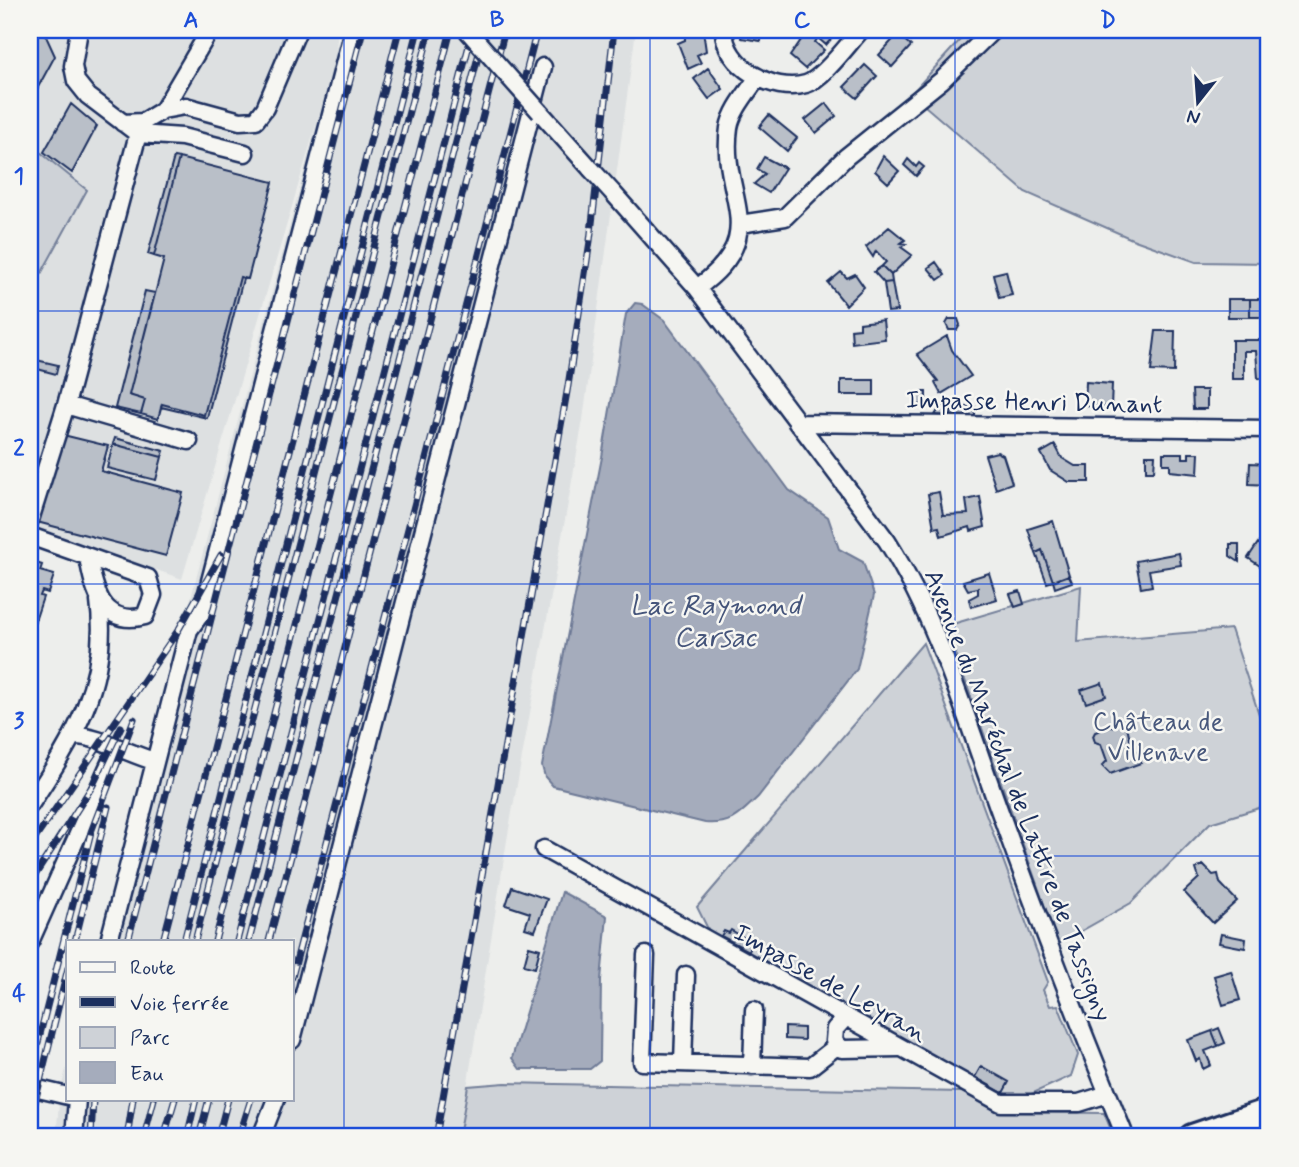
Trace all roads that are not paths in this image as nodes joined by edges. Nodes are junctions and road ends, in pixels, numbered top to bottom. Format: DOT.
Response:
graph roads {
  1 [pos="79,30"];
  2 [pos="210,30"];
  3 [pos="298,30"];
  4 [pos="353,30"];
  5 [pos="467,30"];
  6 [pos="724,30"];
  7 [pos="861,30"];
  8 [pos="993,30"];
  9 [pos="543,67"];
  10 [pos="758,77"];
  11 [pos="163,110"];
  12 [pos="123,123"];
  13 [pos="138,134"];
  14 [pos="245,153"];
  15 [pos="740,224"];
  16 [pos="697,288"];
  17 [pos="66,405"];
  18 [pos="797,422"];
  19 [pos="1269,429"];
  20 [pos="189,441"];
  21 [pos="30,520"];
  22 [pos="30,536"];
  23 [pos="88,556"];
  24 [pos="99,600"];
  25 [pos="75,736"];
  26 [pos="116,749"];
  27 [pos="155,761"];
  28 [pos="30,805"];
  29 [pos="544,849"];
  30 [pos="108,940"];
  31 [pos="30,942"];
  32 [pos="646,956"];
  33 [pos="686,975"];
  34 [pos="754,1010"];
  35 [pos="845,1018"];
  36 [pos="294,1032"];
  37 [pos="838,1045"];
  38 [pos="899,1048"];
  39 [pos="683,1063"];
  40 [pos="752,1066"];
  41 [pos="30,1087"];
  42 [pos="1108,1094"];
  43 [pos="66,1096"];
  44 [pos="76,1100"];
  45 [pos="276,1100"];
  46 [pos="1269,1111"];
  47 [pos="1123,1131"];
  48 [pos="74,1137"];
  49 [pos="261,1137"];
  50 [pos="1192,1137"];
  1 -- 12 [label="street"];
  2 -- 11 [label="street"];
  3 -- 11 [label="street"];
  4 -- 27 [label="street"];
  5 -- 16 [label="street, Avenue du Maréchal de Lattre de Tassigny, bridge"];
  6 -- 10 [label="street"];
  7 -- 10 [label="street"];
  8 -- 15 [label="street"];
  9 -- 36 [label="street"];
  10 -- 15 [label="street"];
  11 -- 12 [label="street"];
  12 -- 13 [label="street"];
  13 -- 14 [label="street"];
  13 -- 17 [label="street"];
  15 -- 16 [label="street"];
  16 -- 18 [label="street, Avenue du Maréchal de Lattre de Tassigny"];
  17 -- 20 [label="street"];
  17 -- 21 [label="street"];
  18 -- 19 [label="street, Impasse Henri Dunant"];
  18 -- 42 [label="street, Avenue du Maréchal de Lattre de Tassigny"];
  22 -- 23 [label="street"];
  23 -- 24 [label="street"];
  23 -- 24 [label="street"];
  24 -- 25 [label="street"];
  25 -- 26 [label="street"];
  25 -- 28 [label="street"];
  26 -- 27 [label="street"];
  26 -- 31 [label="street"];
  27 -- 30 [label="street"];
  29 -- 35 [label="street, Impasse de Leyran"];
  32 -- 39 [label="street"];
  33 -- 39 [label="street"];
  34 -- 40 [label="street"];
  35 -- 37 [label="street"];
  35 -- 38 [label="street, Impasse de Leyran"];
  37 -- 38 [label="street"];
  37 -- 40 [label="street"];
  38 -- 42 [label="street, Impasse de Leyran"];
  39 -- 40 [label="street"];
  41 -- 43 [label="street"];
  42 -- 47 [label="street, Avenue du Maréchal de Lattre de Tassigny"];
  44 -- 48 [label="street"];
  45 -- 49 [label="street"];
  46 -- 50 [label="highway"];
}
